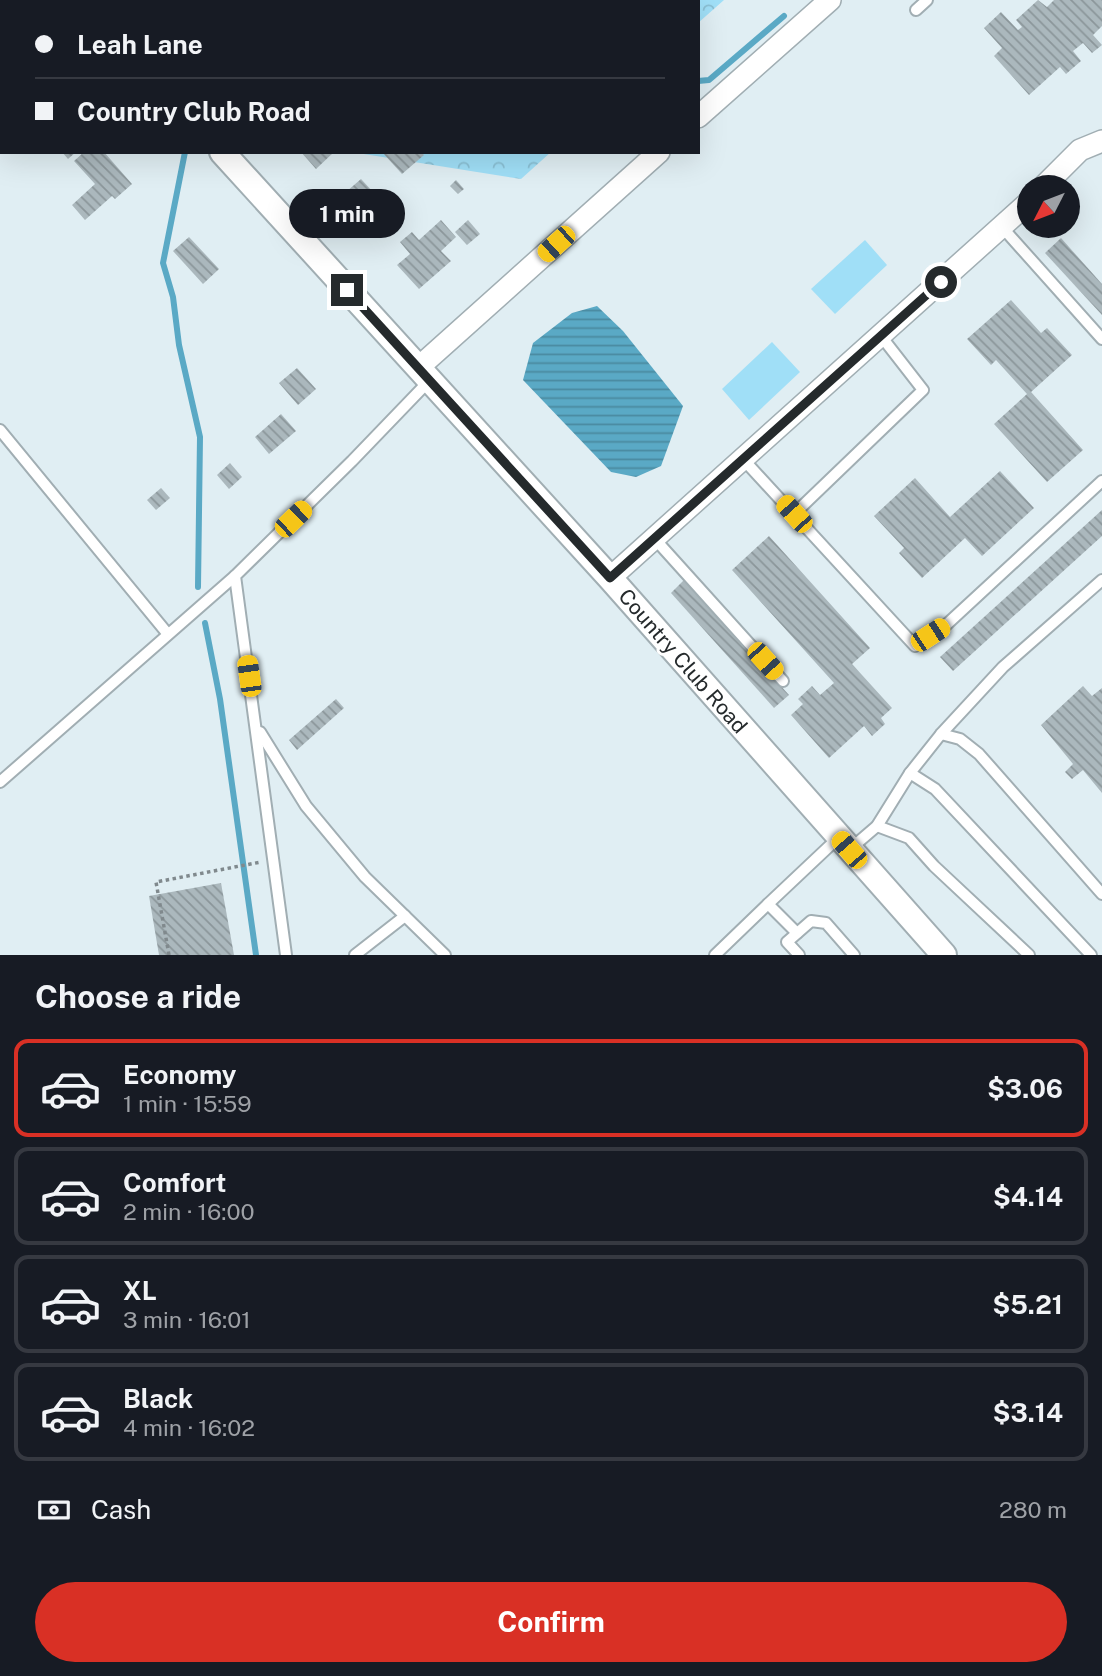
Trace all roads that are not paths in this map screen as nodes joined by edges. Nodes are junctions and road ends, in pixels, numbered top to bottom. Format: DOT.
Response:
graph roads {
  1 [pos="830,0"];
  2 [pos="927,0"];
  3 [pos="916,10"];
  4 [pos="700,115"];
  5 [pos="1102,141"];
  6 [pos="224,154"];
  7 [pos="657,154"];
  8 [pos="1055,175"];
  9 [pos="1017,213"];
  10 [pos="1002,227"];
  11 [pos="881,336"];
  12 [pos="1102,339"];
  13 [pos="423,375"];
  14 [pos="0,430"];
  15 [pos="743,459"];
  16 [pos="1102,481"];
  17 [pos="794,514"];
  18 [pos="654,538"];
  19 [pos="235,576"];
  20 [pos="610,578"];
  21 [pos="1102,580"];
  22 [pos="167,633"];
  23 [pos="783,681"];
  24 [pos="257,727"];
  25 [pos="940,734"];
  26 [pos="910,773"];
  27 [pos="0,782"];
  28 [pos="877,826"];
  29 [pos="844,844"];
  30 [pos="1102,894"];
  31 [pos="768,904"];
  32 [pos="405,916"];
  33 [pos="797,933"];
  34 [pos="286,955"];
  35 [pos="355,955"];
  36 [pos="445,955"];
  37 [pos="715,955"];
  38 [pos="799,955"];
  39 [pos="855,955"];
  40 [pos="944,955"];
  41 [pos="1029,955"];
  42 [pos="1091,955"];
  1 -- 4 [label="street"];
  2 -- 3 [label="lane"];
  5 -- 8 [label="street"];
  6 -- 13 [label="street, Country Club Road"];
  7 -- 13 [label="street"];
  9 -- 10 [label="street"];
  10 -- 11 [label="street"];
  10 -- 12 [label="lane"];
  11 -- 15 [label="street"];
  11 -- 17 [label="lane"];
  13 -- 19 [label="lane"];
  13 -- 20 [label="street, Country Club Road"];
  14 -- 22 [label="lane"];
  15 -- 17 [label="lane"];
  15 -- 18 [label="street"];
  16 -- 17 [label="lane"];
  18 -- 20 [label="street"];
  18 -- 23 [label="lane"];
  19 -- 22 [label="lane"];
  19 -- 24 [label="lane"];
  20 -- 29 [label="street, Country Club Road"];
  21 -- 25 [label="lane"];
  22 -- 27 [label="lane"];
  24 -- 32 [label="lane"];
  24 -- 34 [label="lane"];
  25 -- 26 [label="lane"];
  25 -- 30 [label="lane"];
  26 -- 28 [label="lane"];
  26 -- 42 [label="lane"];
  28 -- 29 [label="lane"];
  28 -- 41 [label="lane"];
  29 -- 31 [label="lane"];
  29 -- 40 [label="street, Country Club Road"];
  31 -- 33 [label="lane"];
  31 -- 37 [label="lane"];
  32 -- 35 [label="lane"];
  32 -- 36 [label="lane"];
  33 -- 38 [label="lane"];
  33 -- 39 [label="lane"];
}
